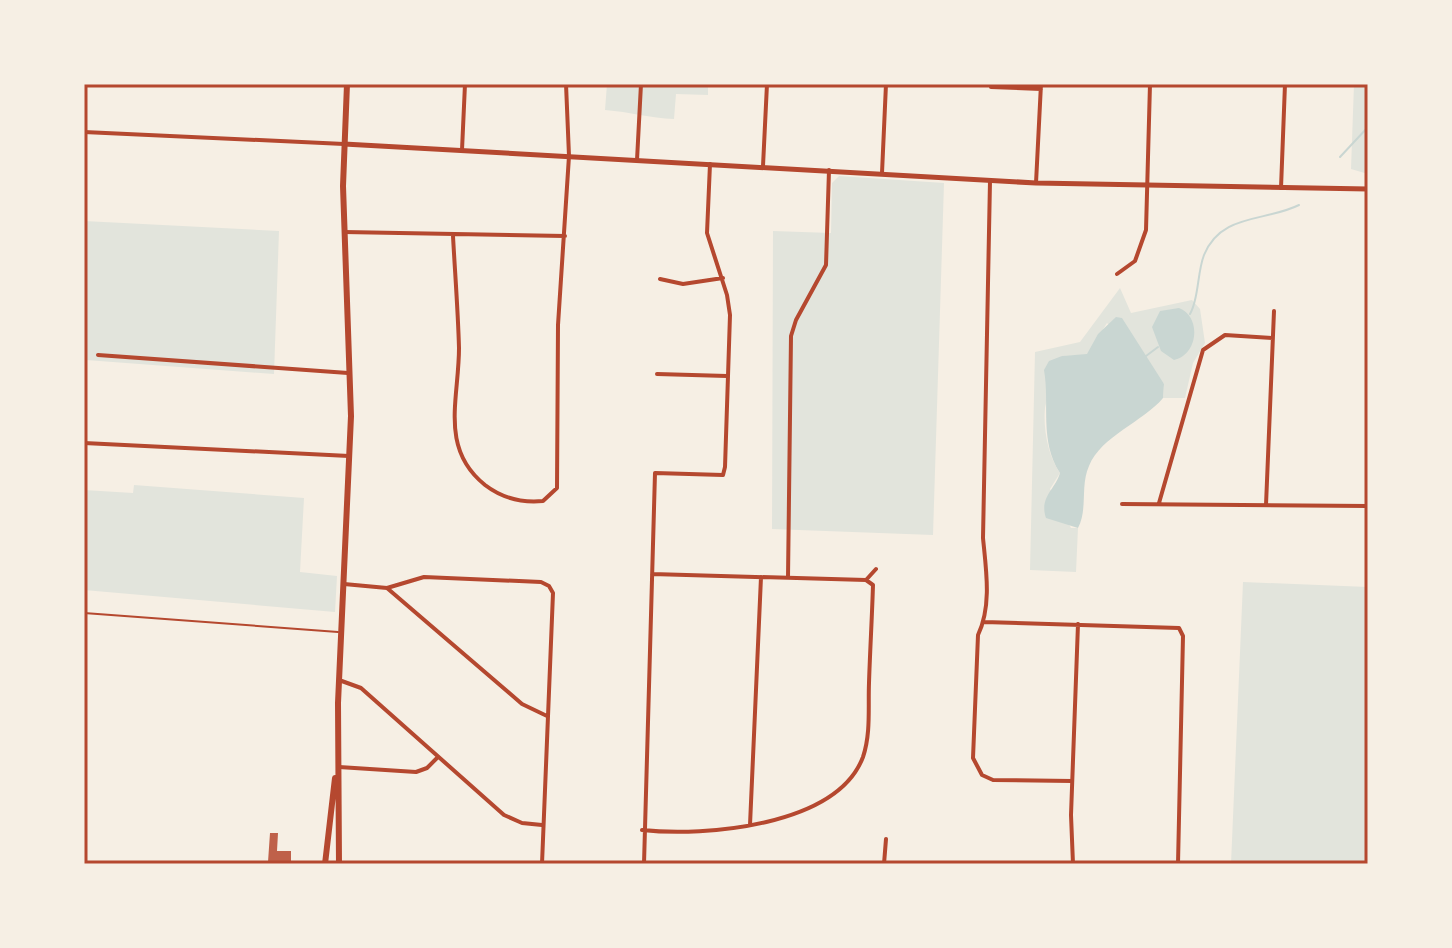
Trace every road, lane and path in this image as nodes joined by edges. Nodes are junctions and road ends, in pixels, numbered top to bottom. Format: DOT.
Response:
graph roads {
  1 [pos="347,84"];
  2 [pos="465,84"];
  3 [pos="566,84"];
  4 [pos="641,84"];
  5 [pos="669,84"];
  6 [pos="767,84"];
  7 [pos="886,84"];
  8 [pos="1150,84"];
  9 [pos="1285,84"];
  10 [pos="1041,86"];
  11 [pos="991,87"];
  12 [pos="84,132"];
  13 [pos="344,144"];
  14 [pos="462,150"];
  15 [pos="569,156"];
  16 [pos="637,160"];
  17 [pos="710,164"];
  18 [pos="763,166"];
  19 [pos="829,170"];
  20 [pos="882,173"];
  21 [pos="991,181"];
  22 [pos="1036,183"];
  23 [pos="1146,186"];
  24 [pos="1281,188"];
  25 [pos="1368,189"];
  26 [pos="344,232"];
  27 [pos="453,236"];
  28 [pos="565,236"];
  29 [pos="1117,274"];
  30 [pos="723,278"];
  31 [pos="660,279"];
  32 [pos="1274,311"];
  33 [pos="1273,338"];
  34 [pos="98,355"];
  35 [pos="351,373"];
  36 [pos="657,374"];
  37 [pos="727,376"];
  38 [pos="84,443"];
  39 [pos="350,456"];
  40 [pos="1159,503"];
  41 [pos="1122,504"];
  42 [pos="1266,506"];
  43 [pos="1368,506"];
  44 [pos="876,569"];
  45 [pos="651,574"];
  46 [pos="761,577"];
  47 [pos="788,578"];
  48 [pos="866,580"];
  49 [pos="344,584"];
  50 [pos="387,588"];
  51 [pos="84,613"];
  52 [pos="984,622"];
  53 [pos="1078,624"];
  54 [pos="342,632"];
  55 [pos="339,680"];
  56 [pos="547,716"];
  57 [pos="438,757"];
  58 [pos="337,766"];
  59 [pos="336,775"];
  60 [pos="1072,781"];
  61 [pos="543,825"];
  62 [pos="750,825"];
  63 [pos="642,830"];
  64 [pos="886,839"];
  65 [pos="325,864"];
  66 [pos="339,864"];
  67 [pos="542,864"];
  68 [pos="644,864"];
  69 [pos="884,864"];
  70 [pos="1073,864"];
  71 [pos="1178,864"];
  1 -- 13 [label="main road"];
  2 -- 14 [label="street"];
  3 -- 15 [label="street"];
  4 -- 5 [label="street"];
  4 -- 16 [label="street"];
  6 -- 18 [label="street"];
  7 -- 20 [label="street"];
  8 -- 23 [label="street"];
  9 -- 24 [label="street"];
  10 -- 11 [label="street"];
  10 -- 22 [label="street"];
  12 -- 13 [label="street"];
  13 -- 14 [label="street"];
  13 -- 26 [label="main road"];
  14 -- 15 [label="street"];
  15 -- 16 [label="street"];
  15 -- 28 [label="street"];
  16 -- 17 [label="street"];
  17 -- 18 [label="street"];
  17 -- 30 [label="street"];
  18 -- 19 [label="street"];
  19 -- 20 [label="street"];
  19 -- 47 [label="street"];
  20 -- 21 [label="street"];
  21 -- 22 [label="street"];
  21 -- 52 [label="street"];
  22 -- 23 [label="street"];
  23 -- 24 [label="street"];
  23 -- 29 [label="street"];
  24 -- 25 [label="street"];
  26 -- 27 [label="street"];
  26 -- 35 [label="main road"];
  27 -- 28 [label="street"];
  27 -- 28 [label="street"];
  30 -- 31 [label="street"];
  30 -- 37 [label="street"];
  32 -- 33 [label="street"];
  33 -- 40 [label="street"];
  33 -- 42 [label="street"];
  34 -- 35 [label="street"];
  35 -- 39 [label="main road"];
  36 -- 37 [label="street"];
  37 -- 45 [label="street"];
  38 -- 39 [label="street"];
  39 -- 49 [label="main road"];
  40 -- 41 [label="street"];
  40 -- 42 [label="street"];
  42 -- 43 [label="street"];
  44 -- 48 [label="street"];
  45 -- 46 [label="street"];
  45 -- 63 [label="street"];
  46 -- 47 [label="street"];
  46 -- 62 [label="street"];
  47 -- 48 [label="street"];
  48 -- 62 [label="street"];
  49 -- 50 [label="street"];
  49 -- 54 [label="main road"];
  50 -- 56 [label="street"];
  50 -- 56 [label="street"];
  51 -- 54 [label="lane"];
  52 -- 53 [label="street"];
  52 -- 60 [label="street"];
  53 -- 60 [label="street"];
  53 -- 71 [label="street"];
  54 -- 55 [label="main road"];
  55 -- 57 [label="street"];
  55 -- 58 [label="main road"];
  56 -- 61 [label="street"];
  57 -- 58 [label="street"];
  57 -- 61 [label="street"];
  58 -- 59 [label="main road"];
  59 -- 65 [label="main road"];
  59 -- 66 [label="main road"];
  60 -- 70 [label="street"];
  61 -- 67 [label="street"];
  62 -- 63 [label="street"];
  63 -- 68 [label="street"];
  64 -- 69 [label="street"];
}
